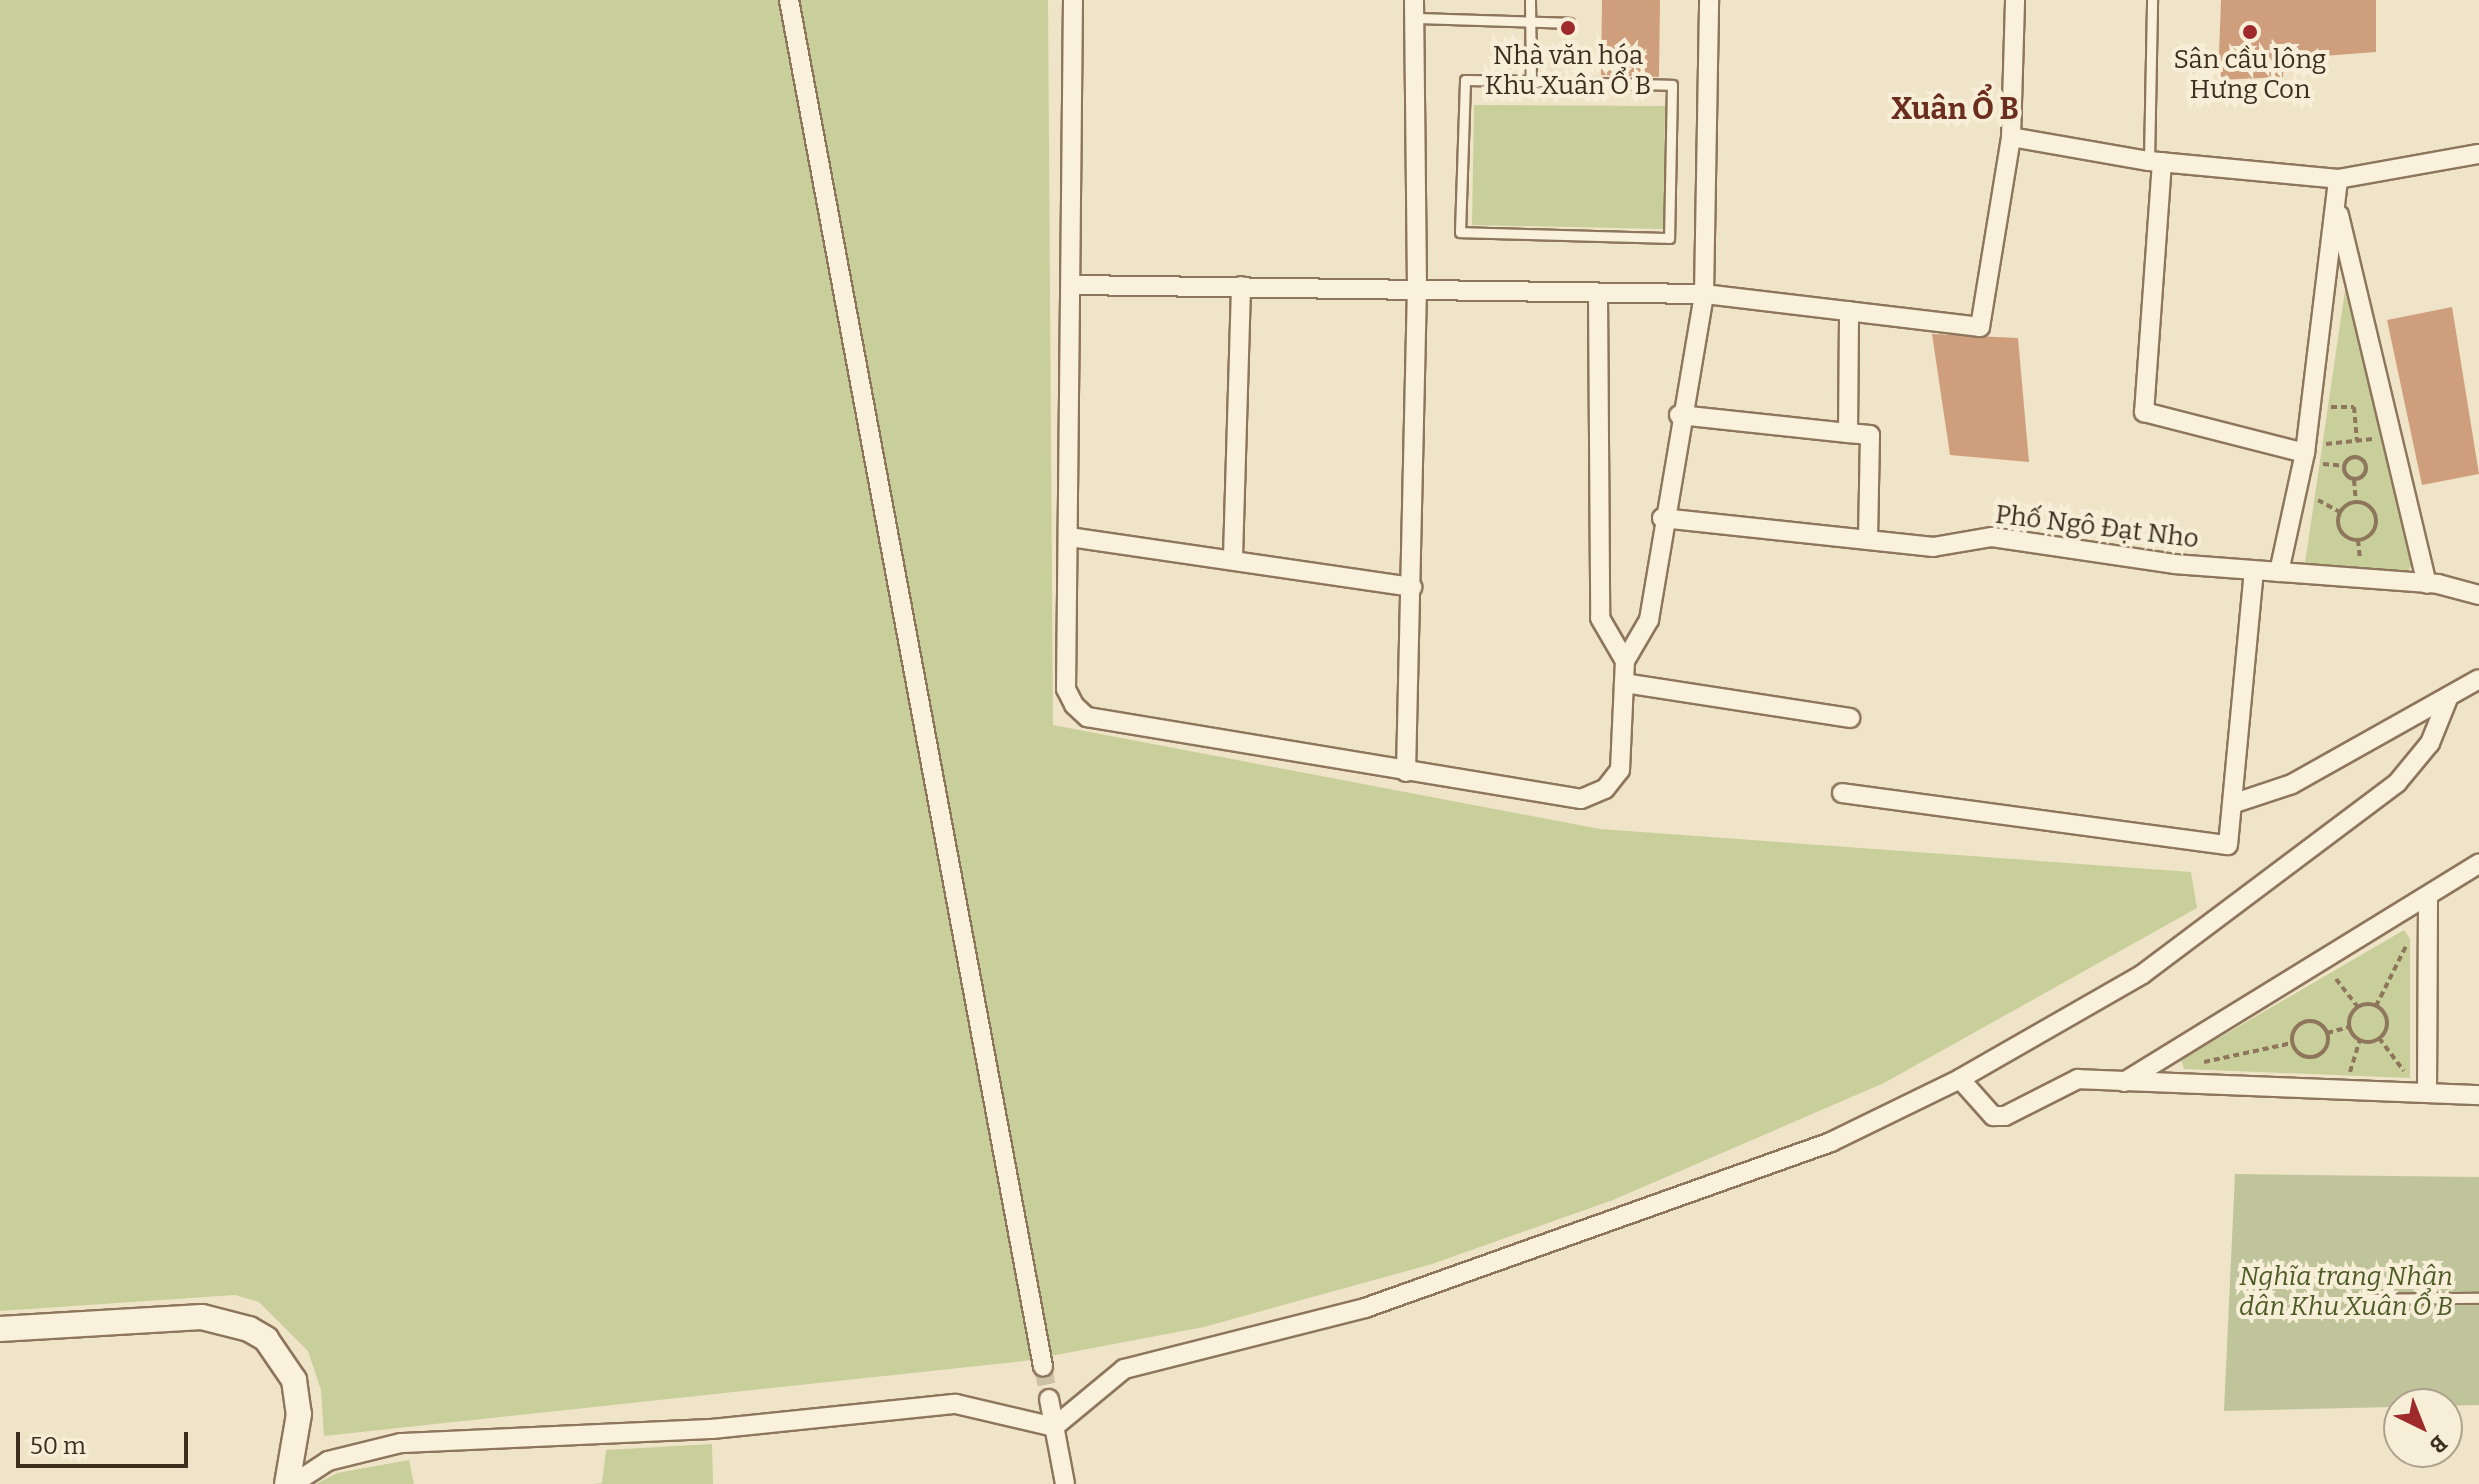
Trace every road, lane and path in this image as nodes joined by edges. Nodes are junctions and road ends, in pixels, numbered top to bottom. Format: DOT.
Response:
graph roads {
  1 [pos="789,0"];
  2 [pos="1073,0"];
  3 [pos="1530,0"];
  4 [pos="1709,0"];
  5 [pos="2015,0"];
  6 [pos="2152,0"];
  7 [pos="1414,9"];
  8 [pos="1530,22"];
  9 [pos="1569,23"];
  10 [pos="1531,81"];
  11 [pos="2011,137"];
  12 [pos="2479,154"];
  13 [pos="2156,162"];
  14 [pos="2338,179"];
  15 [pos="2337,205"];
  16 [pos="1073,285"];
  17 [pos="1241,286"];
  18 [pos="1417,287"];
  19 [pos="1704,294"];
  20 [pos="1598,295"];
  21 [pos="1849,311"];
  22 [pos="2331,407"];
  23 [pos="1679,415"];
  24 [pos="1848,433"];
  25 [pos="2383,438"];
  26 [pos="2357,441"];
  27 [pos="2326,444"];
  28 [pos="2305,453"];
  29 [pos="2323,464"];
  30 [pos="2344,466"];
  31 [pos="2354,479"];
  32 [pos="2318,500"];
  33 [pos="2356,501"];
  34 [pos="2340,512"];
  35 [pos="1662,518"];
  36 [pos="1069,537"];
  37 [pos="1868,540"];
  38 [pos="2358,540"];
  39 [pos="1233,557"];
  40 [pos="2361,565"];
  41 [pos="2254,571"];
  42 [pos="2279,572"];
  43 [pos="2427,584"];
  44 [pos="1412,587"];
  45 [pos="2479,595"];
  46 [pos="1625,661"];
  47 [pos="2479,679"];
  48 [pos="1624,683"];
  49 [pos="2449,696"];
  50 [pos="1850,718"];
  51 [pos="1406,772"];
  52 [pos="1842,793"];
  53 [pos="2232,804"];
  54 [pos="2479,864"];
  55 [pos="2428,900"];
  56 [pos="2408,941"];
  57 [pos="2336,979"];
  58 [pos="2376,1006"];
  59 [pos="2358,1007"];
  60 [pos="2350,1027"];
  61 [pos="2327,1033"];
  62 [pos="2379,1038"];
  63 [pos="2360,1040"];
  64 [pos="2292,1043"];
  65 [pos="2195,1064"];
  66 [pos="2348,1078"];
  67 [pos="1960,1079"];
  68 [pos="2124,1082"];
  69 [pos="2419,1086"];
  70 [pos="2479,1095"];
  71 [pos="2479,1298"];
  72 [pos="2352,1299"];
  73 [pos="0,1329"];
  74 [pos="1043,1367"];
  75 [pos="1049,1399"];
  76 [pos="1054,1427"];
  77 [pos="290,1484"];
  78 [pos="1065,1484"];
  1 -- 74 [label="street"];
  2 -- 16 [label="street"];
  3 -- 8 [label="lane"];
  4 -- 19 [label="street"];
  5 -- 11 [label="street"];
  6 -- 13 [label="lane"];
  7 -- 8 [label="lane"];
  7 -- 18 [label="street"];
  8 -- 9 [label="lane"];
  8 -- 10 [label="lane"];
  10 -- 10 [label="lane"];
  11 -- 13 [label="street"];
  11 -- 21 [label="street"];
  12 -- 14 [label="street"];
  13 -- 14 [label="street"];
  13 -- 28 [label="street"];
  14 -- 15 [label="street"];
  15 -- 28 [label="street"];
  15 -- 43 [label="street"];
  16 -- 17 [label="street"];
  16 -- 36 [label="street"];
  17 -- 18 [label="street"];
  17 -- 39 [label="street"];
  18 -- 20 [label="street"];
  18 -- 44 [label="street"];
  19 -- 20 [label="street"];
  19 -- 21 [label="street"];
  19 -- 23 [label="street"];
  20 -- 46 [label="street"];
  21 -- 24 [label="street"];
  22 -- 26 [label="path"];
  23 -- 24 [label="street"];
  23 -- 35 [label="street"];
  24 -- 37 [label="street"];
  25 -- 26 [label="path"];
  26 -- 27 [label="path"];
  28 -- 42 [label="street"];
  29 -- 30 [label="path"];
  30 -- 31 [label="path"];
  30 -- 31 [label="path"];
  31 -- 33 [label="path"];
  32 -- 34 [label="path"];
  33 -- 34 [label="path"];
  33 -- 38 [label="path"];
  34 -- 38 [label="path"];
  35 -- 37 [label="street, Phố Ngô Đạt Nho"];
  35 -- 46 [label="street"];
  36 -- 39 [label="street"];
  36 -- 51 [label="street"];
  37 -- 41 [label="street, Phố Ngô Đạt Nho"];
  38 -- 40 [label="path"];
  39 -- 44 [label="street"];
  41 -- 42 [label="street, Phố Ngô Đạt Nho"];
  41 -- 53 [label="street"];
  42 -- 43 [label="street, Phố Ngô Đạt Nho"];
  43 -- 45 [label="street, Phố Ngô Đạt Nho"];
  44 -- 51 [label="street"];
  46 -- 48 [label="street"];
  47 -- 49 [label="street"];
  48 -- 50 [label="street"];
  48 -- 51 [label="street"];
  49 -- 53 [label="street"];
  49 -- 67 [label="street"];
  52 -- 53 [label="street"];
  54 -- 55 [label="street"];
  55 -- 68 [label="street"];
  55 -- 69 [label="street"];
  56 -- 58 [label="path"];
  57 -- 59 [label="path"];
  58 -- 59 [label="path"];
  58 -- 62 [label="path"];
  59 -- 60 [label="path"];
  60 -- 61 [label="path"];
  60 -- 63 [label="path"];
  61 -- 64 [label="path"];
  61 -- 64 [label="path"];
  62 -- 63 [label="path"];
  62 -- 69 [label="path"];
  63 -- 66 [label="path"];
  64 -- 65 [label="path"];
  67 -- 68 [label="street"];
  67 -- 76 [label="street"];
  68 -- 69 [label="street"];
  69 -- 70 [label="street"];
  71 -- 72 [label="lane"];
  73 -- 77 [label="street"];
  75 -- 76 [label="street"];
  76 -- 77 [label="street"];
  76 -- 78 [label="street"];
}
